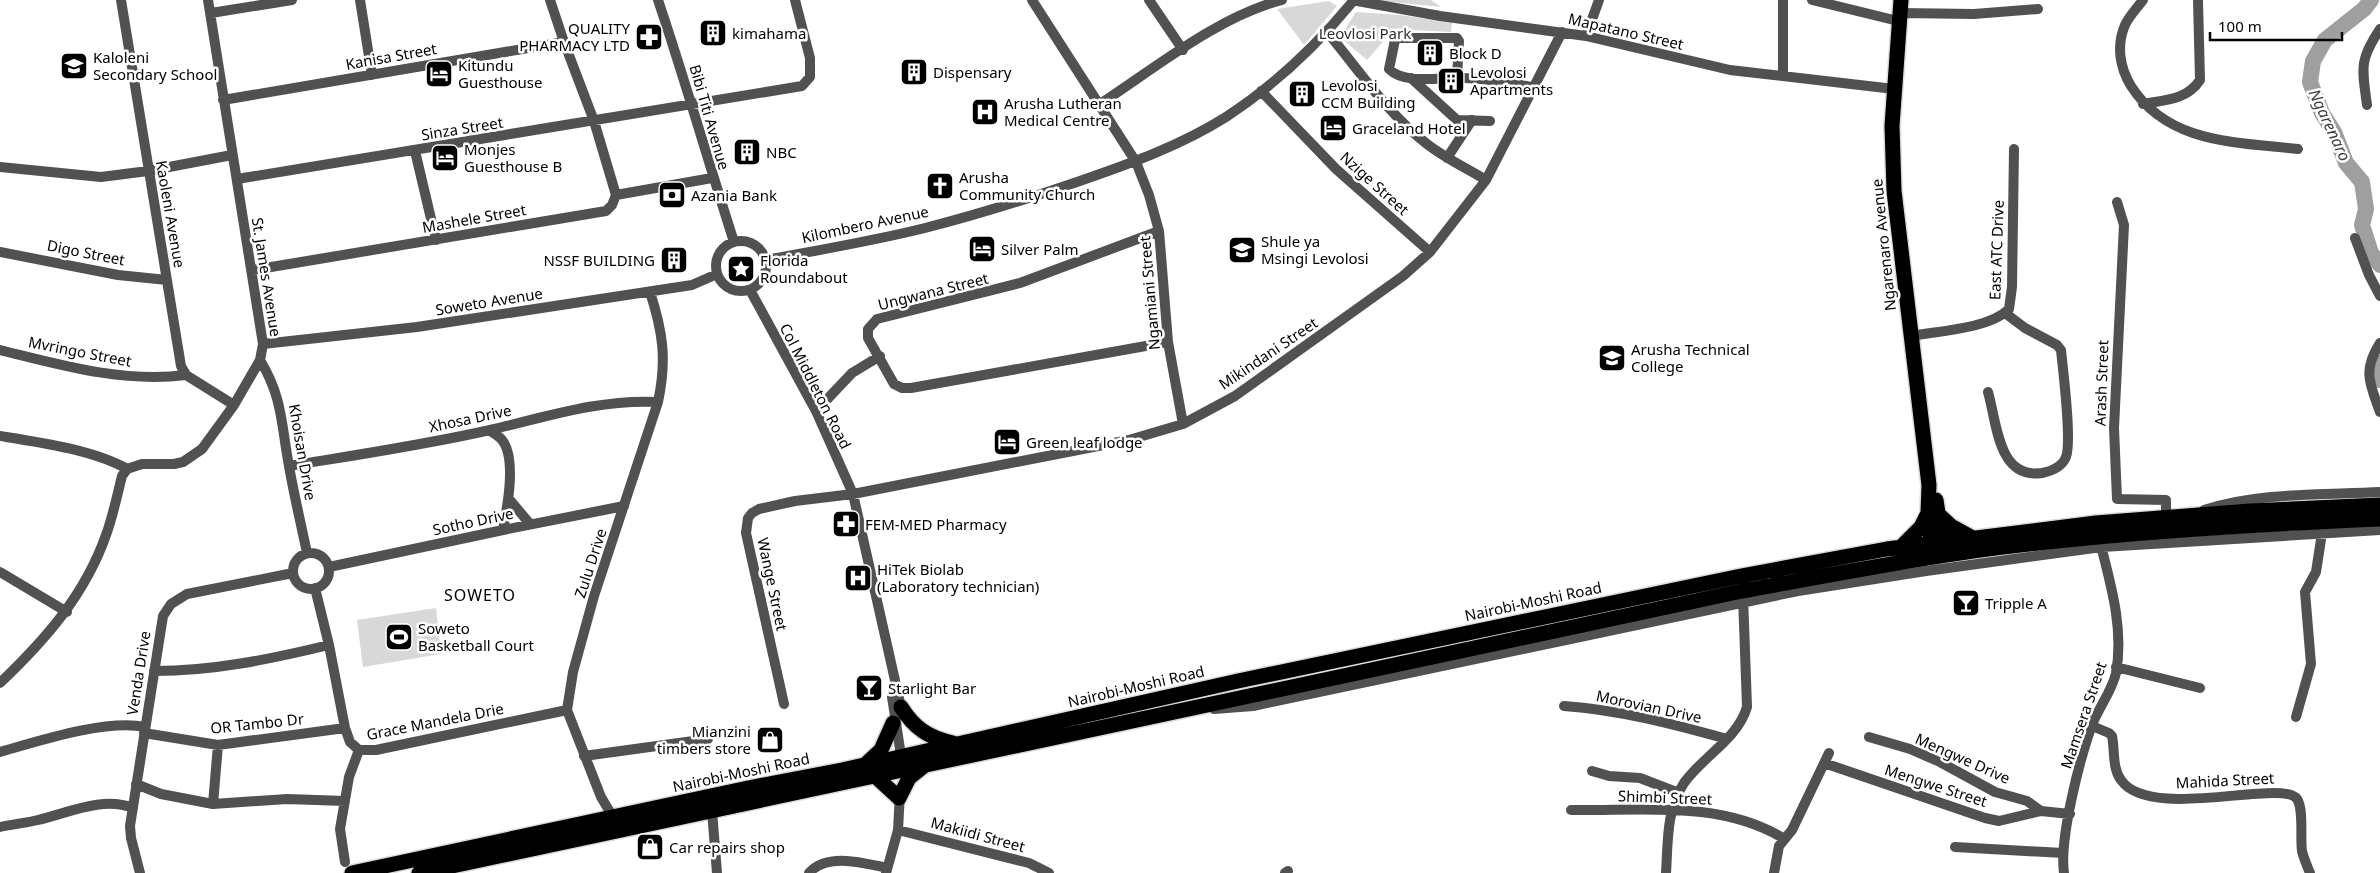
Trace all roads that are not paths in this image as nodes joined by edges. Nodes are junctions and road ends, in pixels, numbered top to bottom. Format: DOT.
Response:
graph roads {
  1 [pos="121,0"];
  2 [pos="208,0"];
  3 [pos="292,0"];
  4 [pos="360,0"];
  5 [pos="550,0"];
  6 [pos="658,0"];
  7 [pos="795,0"];
  8 [pos="1032,0"];
  9 [pos="1149,0"];
  10 [pos="1282,0"];
  11 [pos="1353,0"];
  12 [pos="1598,0"];
  13 [pos="1783,0"];
  14 [pos="1812,0"];
  15 [pos="2143,0"];
  16 [pos="2198,0"];
  17 [pos="2038,9"];
  18 [pos="1899,11"];
  19 [pos="210,13"];
  20 [pos="2380,29"];
  21 [pos="1327,32"];
  22 [pos="1562,32"];
  23 [pos="1586,36"];
  24 [pos="564,42"];
  25 [pos="1183,50"];
  26 [pos="372,75"];
  27 [pos="1783,75"];
  28 [pos="1411,78"];
  29 [pos="1457,78"];
  30 [pos="1534,88"];
  31 [pos="1894,89"];
  32 [pos="1261,91"];
  33 [pos="223,100"];
  34 [pos="691,104"];
  35 [pos="1100,104"];
  36 [pos="2143,104"];
  37 [pos="2367,105"];
  38 [pos="1472,120"];
  39 [pos="594,121"];
  40 [pos="1490,121"];
  41 [pos="2014,149"];
  42 [pos="2298,149"];
  43 [pos="415,151"];
  44 [pos="232,155"];
  45 [pos="1447,158"];
  46 [pos="1136,162"];
  47 [pos="0,167"];
  48 [pos="148,171"];
  49 [pos="712,178"];
  50 [pos="237,180"];
  51 [pos="1486,180"];
  52 [pos="616,195"];
  53 [pos="2117,202"];
  54 [pos="1159,231"];
  55 [pos="2355,238"];
  56 [pos="436,240"];
  57 [pos="734,242"];
  58 [pos="0,252"];
  59 [pos="1430,252"];
  60 [pos="766,260"];
  61 [pos="252,270"];
  62 [pos="717,274"];
  63 [pos="167,280"];
  64 [pos="750,290"];
  65 [pos="650,292"];
  66 [pos="2380,296"];
  67 [pos="2005,312"];
  68 [pos="1910,336"];
  69 [pos="1168,342"];
  70 [pos="2380,343"];
  71 [pos="263,344"];
  72 [pos="0,350"];
  73 [pos="880,356"];
  74 [pos="260,360"];
  75 [pos="186,375"];
  76 [pos="1988,392"];
  77 [pos="658,402"];
  78 [pos="234,405"];
  79 [pos="816,411"];
  80 [pos="2380,412"];
  81 [pos="1183,424"];
  82 [pos="490,430"];
  83 [pos="0,436"];
  84 [pos="289,466"];
  85 [pos="127,469"];
  86 [pos="2380,492"];
  87 [pos="852,494"];
  88 [pos="509,499"];
  89 [pos="2380,505"];
  90 [pos="624,506"];
  91 [pos="1933,513"];
  92 [pos="2189,516"];
  93 [pos="2166,518"];
  94 [pos="2380,518"];
  95 [pos="530,524"];
  96 [pos="503,530"];
  97 [pos="2380,530"];
  98 [pos="2322,533"];
  99 [pos="1971,537"];
  100 [pos="2101,542"];
  101 [pos="1902,546"];
  102 [pos="1937,550"];
  103 [pos="307,553"];
  104 [pos="329,567"];
  105 [pos="0,572"];
  106 [pos="293,574"];
  107 [pos="315,588"];
  108 [pos="1743,597"];
  109 [pos="67,612"];
  110 [pos="329,645"];
  111 [pos="2116,667"];
  112 [pos="154,671"];
  113 [pos="0,683"];
  114 [pos="2200,688"];
  115 [pos="896,702"];
  116 [pos="784,704"];
  117 [pos="1564,706"];
  118 [pos="567,710"];
  119 [pos="2296,717"];
  120 [pos="893,723"];
  121 [pos="2092,726"];
  122 [pos="344,728"];
  123 [pos="144,730"];
  124 [pos="1869,737"];
  125 [pos="708,738"];
  126 [pos="1727,739"];
  127 [pos="956,744"];
  128 [pos="218,745"];
  129 [pos="359,750"];
  130 [pos="0,752"];
  131 [pos="1829,753"];
  132 [pos="584,756"];
  133 [pos="1824,763"];
  134 [pos="899,764"];
  135 [pos="925,766"];
  136 [pos="868,770"];
  137 [pos="1592,770"];
  138 [pos="136,784"];
  139 [pos="1679,793"];
  140 [pos="899,798"];
  141 [pos="345,801"];
  142 [pos="213,804"];
  143 [pos="133,808"];
  144 [pos="1571,810"];
  145 [pos="1672,810"];
  146 [pos="712,811"];
  147 [pos="2041,811"];
  148 [pos="2070,814"];
  149 [pos="613,817"];
  150 [pos="0,827"];
  151 [pos="898,830"];
  152 [pos="1783,838"];
  153 [pos="1955,847"];
  154 [pos="2064,853"];
  155 [pos="349,867"];
  156 [pos="887,870"];
  157 [pos="140,873"];
  158 [pos="419,873"];
  159 [pos="717,873"];
  160 [pos="809,873"];
  161 [pos="1049,873"];
  162 [pos="1666,873"];
  163 [pos="1774,873"];
  164 [pos="2064,873"];
  165 [pos="2310,873"];
  1 -- 48 [label="street, Kaoleni Avenue"];
  2 -- 19 [label="street, St. James Avenue"];
  3 -- 19 [label="street"];
  4 -- 26 [label="street"];
  5 -- 24 [label="street"];
  6 -- 34 [label="street, Bibi Titi Avenue"];
  7 -- 34 [label="street, Sinza Street"];
  8 -- 35 [label="street, Ngamiani Street"];
  9 -- 25 [label="street"];
  10 -- 25 [label="street"];
  11 -- 21 [label="street, Kilombero Avenue"];
  11 -- 22 [label="street, Mapatano Street"];
  12 -- 23 [label="street"];
  13 -- 27 [label="street"];
  14 -- 18 [label="street"];
  15 -- 36 [label="street"];
  16 -- 36 [label="street"];
  17 -- 18 [label="street"];
  18 -- 31 [label="highway, Ngarenaro Avenue"];
  19 -- 33 [label="street, St. James Avenue"];
  20 -- 37 [label="street"];
  21 -- 32 [label="street, Kilombero Avenue"];
  21 -- 45 [label="street"];
  22 -- 23 [label="street, Mapatano Street"];
  22 -- 30 [label="street, Mikindani Street"];
  23 -- 27 [label="street, Mapatano Street"];
  24 -- 26 [label="street, Kanisa Street"];
  24 -- 39 [label="street"];
  25 -- 35 [label="street"];
  26 -- 33 [label="street, Kanisa Street"];
  27 -- 31 [label="street, Mapatano Street"];
  28 -- 29 [label="street"];
  28 -- 29 [label="street"];
  28 -- 38 [label="street"];
  29 -- 30 [label="street"];
  30 -- 51 [label="street, Mikindani Street"];
  31 -- 68 [label="highway, Ngarenaro Avenue"];
  32 -- 46 [label="street, Kilombero Avenue"];
  32 -- 59 [label="street, Nzige Street"];
  33 -- 44 [label="street, St. James Avenue"];
  34 -- 39 [label="street, Sinza Street"];
  34 -- 49 [label="street, Bibi Titi Avenue"];
  35 -- 46 [label="street, Ngamiani Street"];
  36 -- 42 [label="street"];
  38 -- 40 [label="street"];
  38 -- 45 [label="street"];
  39 -- 43 [label="street, Sinza Street"];
  39 -- 52 [label="street"];
  41 -- 67 [label="street, East ATC Drive"];
  43 -- 50 [label="street, Sinza Street"];
  43 -- 56 [label="street"];
  44 -- 48 [label="street"];
  44 -- 50 [label="street, St. James Avenue"];
  45 -- 51 [label="street"];
  46 -- 54 [label="street, Ngamiani Street"];
  46 -- 60 [label="street, Kilombero Avenue"];
  47 -- 48 [label="street"];
  48 -- 63 [label="street, Kaoleni Avenue"];
  49 -- 52 [label="street"];
  49 -- 57 [label="street, Bibi Titi Avenue"];
  50 -- 61 [label="street, St. James Avenue"];
  51 -- 59 [label="street, Mikindani Street"];
  52 -- 56 [label="street, Mashele Street"];
  53 -- 93 [label="street, Arash Street"];
  54 -- 69 [label="street, Ngamiani Street"];
  54 -- 73 [label="street, Ungwana Street"];
  55 -- 66 [label="street"];
  56 -- 61 [label="street, Mashele Street"];
  57 -- 60 [label="street"];
  57 -- 62 [label="street"];
  58 -- 63 [label="street, Digo Street"];
  59 -- 81 [label="street, Mikindani Street"];
  60 -- 64 [label="street"];
  61 -- 71 [label="street, St. James Avenue"];
  62 -- 64 [label="street"];
  62 -- 65 [label="street, Soweto Avenue"];
  63 -- 75 [label="street, Kaoleni Avenue"];
  64 -- 79 [label="street, Col Middleton Road"];
  65 -- 71 [label="street, Soweto Avenue"];
  65 -- 77 [label="street, Zulu Drive"];
  67 -- 68 [label="street, East ATC Drive"];
  67 -- 76 [label="street"];
  68 -- 91 [label="highway, Ngarenaro Avenue"];
  69 -- 73 [label="street, Ungwana Street"];
  69 -- 81 [label="street, Ngamiani Street"];
  70 -- 80 [label="street"];
  71 -- 74 [label="street, St. James Avenue"];
  72 -- 75 [label="street, Mvringo Street"];
  73 -- 79 [label="street"];
  74 -- 78 [label="street, St. James Avenue"];
  74 -- 84 [label="street, Khoisan Drive"];
  75 -- 78 [label="street"];
  77 -- 82 [label="street, Xhosa Drive"];
  77 -- 90 [label="street, Zulu Drive"];
  78 -- 85 [label="street, St. James Avenue"];
  79 -- 87 [label="street, Col Middleton Road"];
  81 -- 87 [label="street, Mikindani Street"];
  82 -- 84 [label="street, Xhosa Drive"];
  82 -- 88 [label="street"];
  83 -- 85 [label="street"];
  84 -- 103 [label="street, Khoisan Drive"];
  85 -- 109 [label="street"];
  86 -- 92 [label="street"];
  87 -- 115 [label="street, Col Middleton Road"];
  87 -- 116 [label="street, Wange Street"];
  88 -- 95 [label="street"];
  88 -- 96 [label="street"];
  89 -- 92 [label="highway"];
  90 -- 95 [label="street, Sotho Drive"];
  90 -- 118 [label="street, Zulu Drive"];
  91 -- 99 [label="highway"];
  91 -- 101 [label="highway"];
  91 -- 102 [label="highway, Ngarenaro Avenue"];
  92 -- 93 [label="highway"];
  93 -- 99 [label="highway"];
  94 -- 100 [label="highway"];
  95 -- 96 [label="street, Sotho Drive"];
  96 -- 104 [label="street, Sotho Drive"];
  97 -- 98 [label="street"];
  98 -- 100 [label="street"];
  98 -- 119 [label="street"];
  99 -- 102 [label="highway"];
  100 -- 102 [label="highway"];
  100 -- 108 [label="street"];
  100 -- 111 [label="street, Mamsera Street"];
  101 -- 102 [label="highway, Nairobi-Moshi Road"];
  101 -- 127 [label="highway, Nairobi-Moshi Road"];
  102 -- 108 [label="highway, Nairobi-Moshi Road"];
  103 -- 104 [label="street"];
  103 -- 106 [label="street"];
  104 -- 107 [label="street"];
  105 -- 109 [label="street"];
  106 -- 107 [label="street"];
  106 -- 112 [label="street, Venda Drive"];
  107 -- 110 [label="street, Grace Mandela Drie"];
  108 -- 126 [label="street"];
  108 -- 135 [label="highway, Nairobi-Moshi Road"];
  109 -- 113 [label="street"];
  110 -- 112 [label="street"];
  110 -- 122 [label="street, Grace Mandela Drie"];
  111 -- 114 [label="street"];
  111 -- 121 [label="street, Mamsera Street"];
  112 -- 123 [label="street, Venda Drive"];
  115 -- 120 [label="street, Col Middleton Road"];
  115 -- 127 [label="highway"];
  115 -- 134 [label="street, Col Middleton Road"];
  117 -- 126 [label="street, Morovian Drive"];
  118 -- 129 [label="street, Grace Mandela Drie"];
  118 -- 132 [label="street, Zulu Drive"];
  120 -- 134 [label="street, Col Middleton Road"];
  120 -- 136 [label="highway"];
  121 -- 148 [label="street, Mamsera Street"];
  121 -- 165 [label="street, Mahida Street"];
  122 -- 128 [label="street, OR Tambo Dr"];
  122 -- 129 [label="street, Grace Mandela Drie"];
  123 -- 128 [label="street, OR Tambo Dr"];
  123 -- 130 [label="street, OR Tambo Dr"];
  123 -- 138 [label="street, Venda Drive"];
  124 -- 147 [label="street, Mengwe Drive"];
  125 -- 132 [label="street"];
  126 -- 139 [label="street"];
  127 -- 134 [label="highway, Nairobi-Moshi Road"];
  128 -- 142 [label="street"];
  129 -- 141 [label="street"];
  131 -- 133 [label="street"];
  132 -- 149 [label="street, Zulu Drive"];
  133 -- 147 [label="street, Mengwe Street"];
  133 -- 152 [label="street"];
  134 -- 135 [label="highway, Nairobi-Moshi Road"];
  134 -- 136 [label="highway, Nairobi-Moshi Road"];
  134 -- 140 [label="street"];
  135 -- 140 [label="highway"];
  136 -- 140 [label="highway"];
  136 -- 146 [label="highway, Nairobi-Moshi Road"];
  136 -- 149 [label="highway, Nairobi-Moshi Road"];
  137 -- 139 [label="street"];
  138 -- 142 [label="street"];
  138 -- 143 [label="street, Venda Drive"];
  139 -- 145 [label="street"];
  140 -- 151 [label="street"];
  141 -- 142 [label="street"];
  141 -- 155 [label="street"];
  143 -- 150 [label="street"];
  143 -- 157 [label="street, Venda Drive"];
  144 -- 145 [label="street, Shimbi Street"];
  145 -- 152 [label="street, Shimbi Street"];
  145 -- 162 [label="street"];
  146 -- 158 [label="highway, Nairobi-Moshi Road"];
  146 -- 159 [label="street"];
  147 -- 148 [label="street, Mengwe Street"];
  148 -- 154 [label="street, Mamsera Street"];
  149 -- 155 [label="highway, Nairobi-Moshi Road"];
  151 -- 156 [label="street"];
  151 -- 161 [label="street, Makiidi Street"];
  152 -- 163 [label="street"];
  153 -- 154 [label="street"];
  154 -- 164 [label="street, Mamsera Street"];
  156 -- 160 [label="street"];
}
